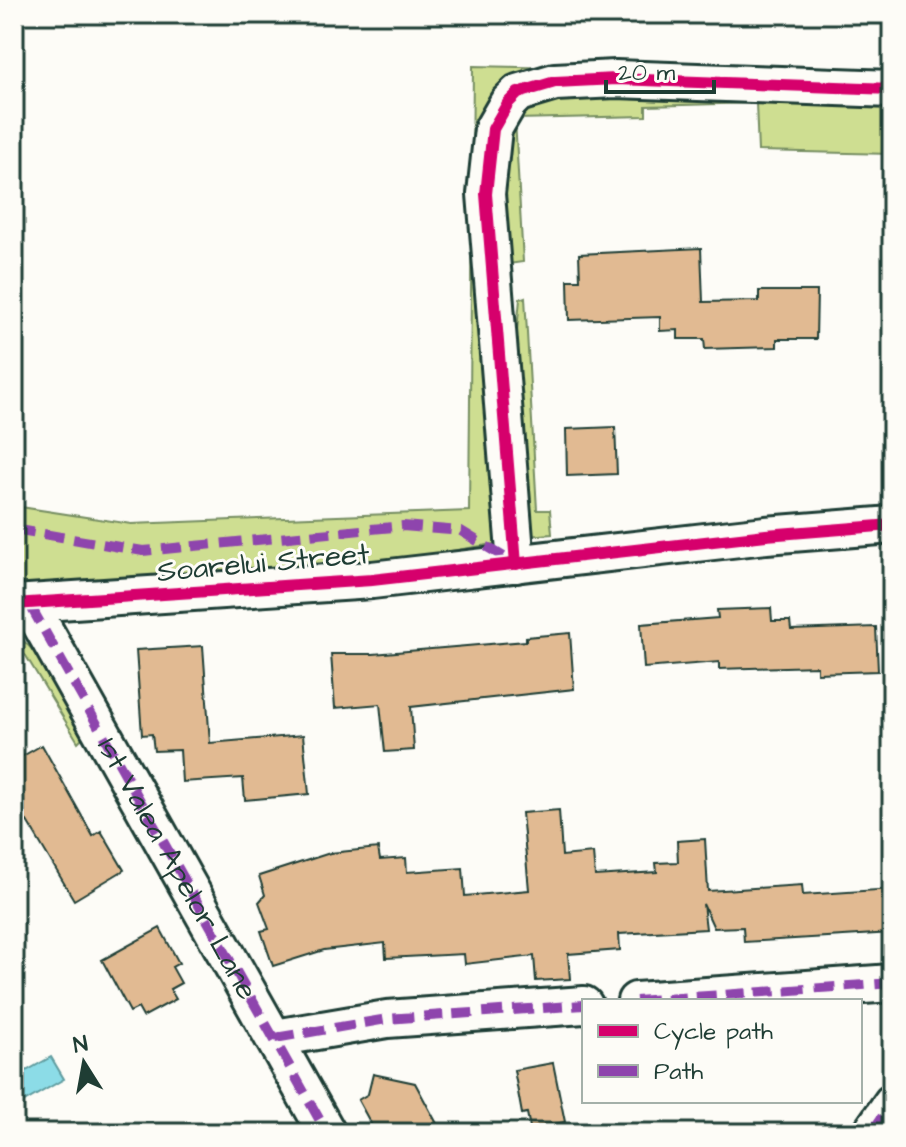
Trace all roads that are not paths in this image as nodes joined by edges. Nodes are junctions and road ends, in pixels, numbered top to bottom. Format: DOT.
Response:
graph roads {
  1 [pos="892,89"];
  2 [pos="892,525"];
  3 [pos="516,564"];
  4 [pos="22,605"];
  5 [pos="892,983"];
  6 [pos="664,999"];
  7 [pos="582,1005"];
  8 [pos="275,1038"];
  9 [pos="892,1103"];
  10 [pos="327,1133"];
  11 [pos="871,1133"];
  1 -- 3 [label="street"];
  2 -- 3 [label="street, Soarelui Street"];
  3 -- 4 [label="street, Soarelui Street"];
  4 -- 8 [label="street, 1st Valea Apelor Lane"];
  5 -- 6 [label="street"];
  7 -- 8 [label="street"];
  8 -- 10 [label="street, 1st Valea Apelor Lane"];
  9 -- 11 [label="street"];
}
